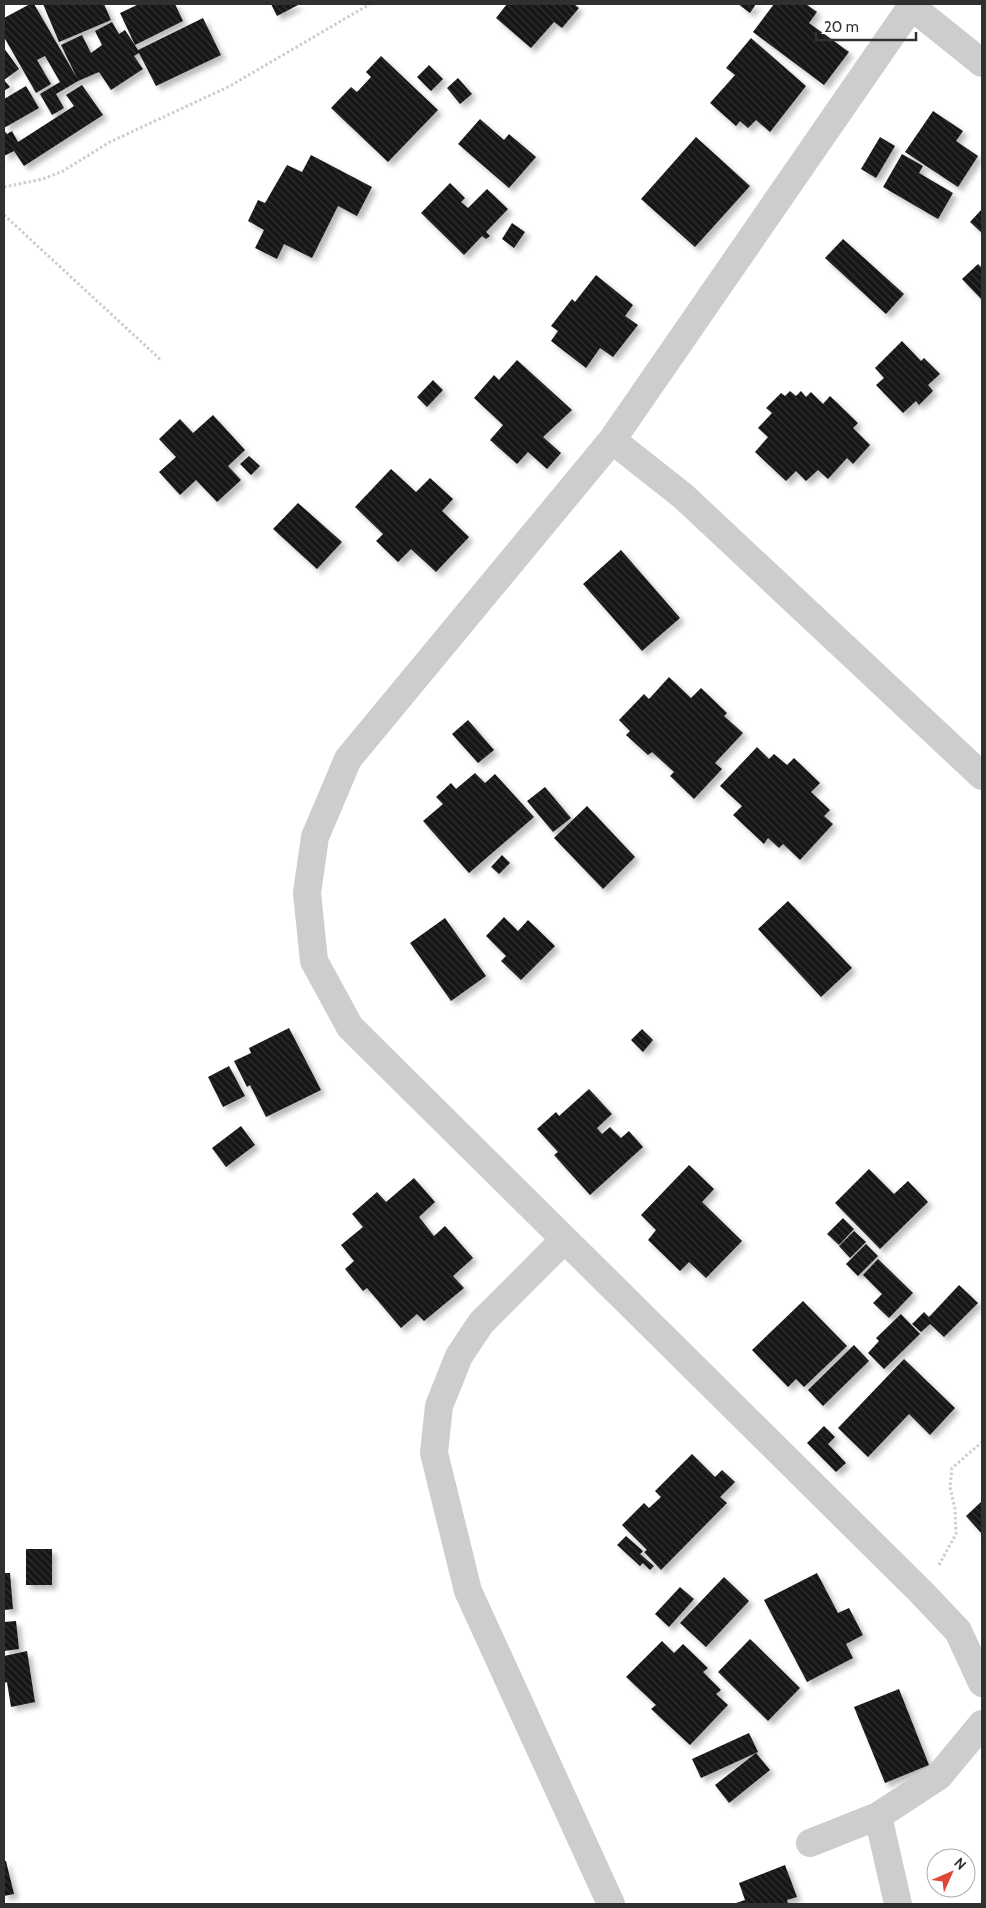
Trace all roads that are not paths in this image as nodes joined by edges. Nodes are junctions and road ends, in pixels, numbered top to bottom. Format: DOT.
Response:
graph roads {
  1 [pos="912,5"];
  2 [pos="982,63"];
  3 [pos="612,440"];
  4 [pos="982,776"];
  5 [pos="564,1240"];
  6 [pos="982,1683"];
  7 [pos="982,1724"];
  8 [pos="878,1816"];
  9 [pos="810,1843"];
  10 [pos="612,1904"];
  11 [pos="898,1904"];
  1 -- 2 [label="street"];
  1 -- 3 [label="street"];
  3 -- 4 [label="street"];
  3 -- 5 [label="street"];
  5 -- 6 [label="street"];
  5 -- 10 [label="street"];
  7 -- 8 [label="street"];
  8 -- 9 [label="street"];
  8 -- 11 [label="street"];
}
